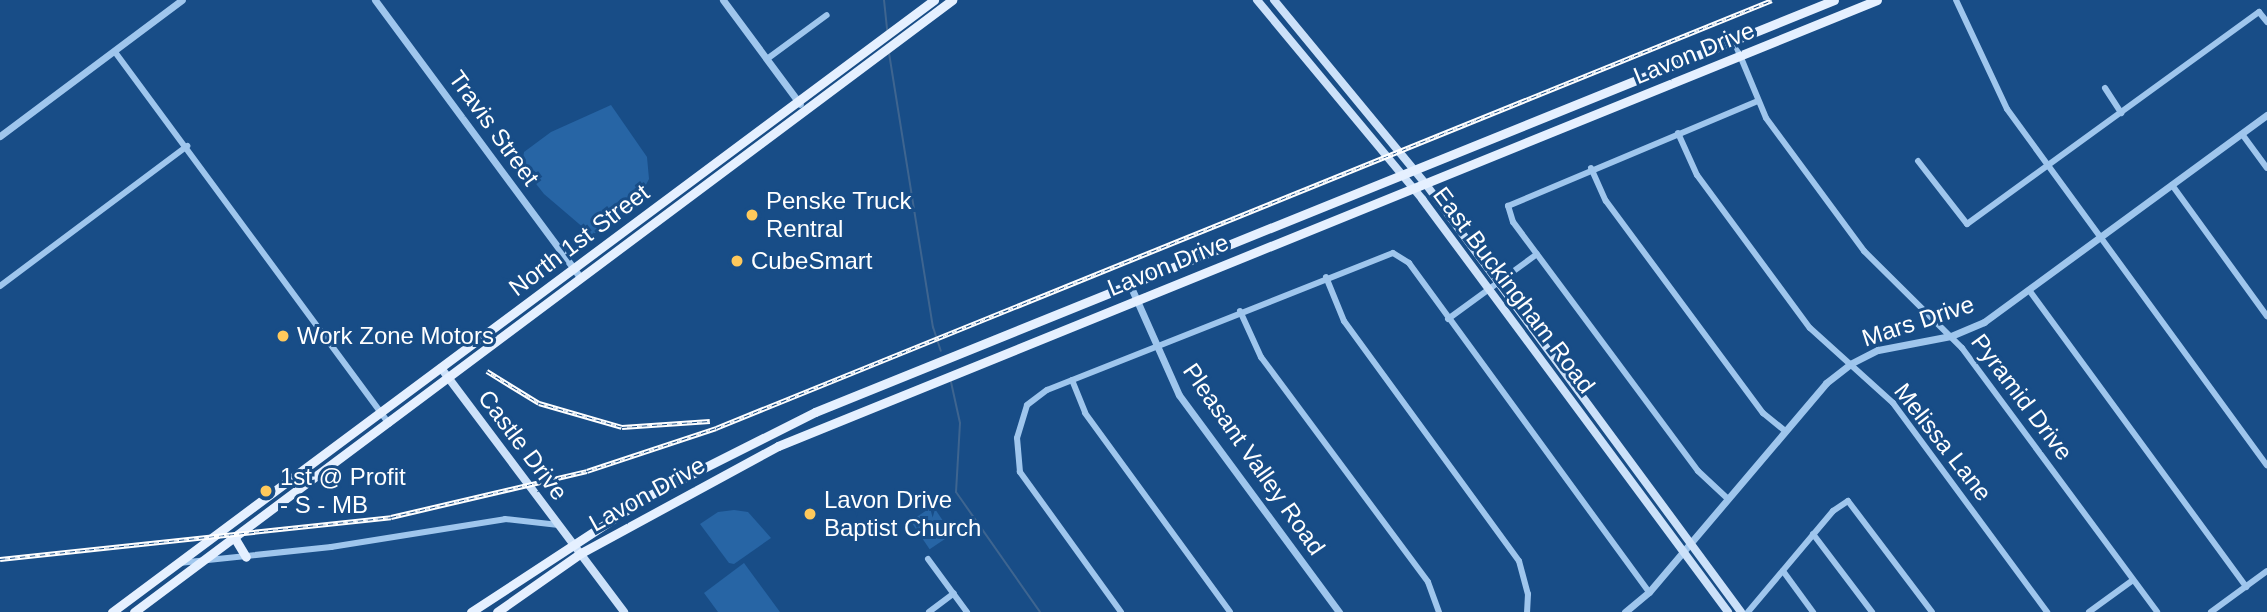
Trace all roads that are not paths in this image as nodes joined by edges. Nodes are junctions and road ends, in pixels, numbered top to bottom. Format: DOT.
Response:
graph roads {
  1 [pos="182,0"];
  2 [pos="375,0"];
  3 [pos="723,0"];
  4 [pos="934,0"];
  5 [pos="1257,0"];
  6 [pos="1274,0"];
  7 [pos="1834,0"];
  8 [pos="1843,0"];
  9 [pos="1877,0"];
  10 [pos="1956,0"];
  11 [pos="945,2"];
  12 [pos="1848,12"];
  13 [pos="827,15"];
  14 [pos="2267,22"];
  15 [pos="878,41"];
  16 [pos="1734,41"];
  17 [pos="115,52"];
  18 [pos="1740,55"];
  19 [pos="767,59"];
  20 [pos="845,80"];
  21 [pos="2105,88"];
  22 [pos="798,101"];
  23 [pos="1758,101"];
  24 [pos="805,110"];
  25 [pos="2121,113"];
  26 [pos="2267,115"];
  27 [pos="1678,133"];
  28 [pos="2242,134"];
  29 [pos="0,136"];
  30 [pos="187,146"];
  31 [pos="1918,161"];
  32 [pos="2049,166"];
  33 [pos="1591,168"];
  34 [pos="2267,168"];
  35 [pos="1415,169"];
  36 [pos="1402,174"];
  37 [pos="1425,183"];
  38 [pos="2172,185"];
  39 [pos="1413,187"];
  40 [pos="642,216"];
  41 [pos="650,226"];
  42 [pos="2101,237"];
  43 [pos="1537,254"];
  44 [pos="574,269"];
  45 [pos="1326,277"];
  46 [pos="581,278"];
  47 [pos="556,282"];
  48 [pos="1498,282"];
  49 [pos="1130,285"];
  50 [pos="0,286"];
  51 [pos="1490,289"];
  52 [pos="2029,290"];
  53 [pos="564,292"];
  54 [pos="1136,299"];
  55 [pos="1240,311"];
  56 [pos="2267,316"];
  57 [pos="1448,318"];
  58 [pos="1951,336"];
  59 [pos="1155,346"];
  60 [pos="1850,364"];
  61 [pos="441,368"];
  62 [pos="449,379"];
  63 [pos="1072,380"];
  64 [pos="831,405"];
  65 [pos="380,413"];
  66 [pos="839,420"];
  67 [pos="389,424"];
  68 [pos="774,431"];
  69 [pos="1785,431"];
  70 [pos="2267,465"];
  71 [pos="734,467"];
  72 [pos="282,486"];
  73 [pos="289,496"];
  74 [pos="1727,499"];
  75 [pos="560,526"];
  76 [pos="1813,534"];
  77 [pos="234,537"];
  78 [pos="572,542"];
  79 [pos="1690,544"];
  80 [pos="1683,552"];
  81 [pos="581,553"];
  82 [pos="246,557"];
  83 [pos="928,559"];
  84 [pos="204,561"];
  85 [pos="179,563"];
  86 [pos="1783,571"];
  87 [pos="2267,571"];
  88 [pos="2133,580"];
  89 [pos="2246,586"];
  90 [pos="1650,592"];
  91 [pos="954,593"];
  92 [pos="113,612"];
  93 [pos="134,612"];
  94 [pos="471,612"];
  95 [pos="497,612"];
  96 [pos="624,612"];
  97 [pos="929,612"];
  98 [pos="967,612"];
  99 [pos="1121,612"];
  100 [pos="1230,612"];
  101 [pos="1339,612"];
  102 [pos="1439,612"];
  103 [pos="1527,612"];
  104 [pos="1625,612"];
  105 [pos="1728,612"];
  106 [pos="1741,612"];
  107 [pos="1748,612"];
  108 [pos="1813,612"];
  109 [pos="1872,612"];
  110 [pos="1932,612"];
  111 [pos="2047,612"];
  112 [pos="2089,612"];
  113 [pos="2157,612"];
  114 [pos="2211,612"];
  1 -- 17 [label="street"];
  2 -- 44 [label="street, Travis Street"];
  3 -- 19 [label="street"];
  4 -- 15 [label="main road, North 1st Street"];
  5 -- 36 [label="main road, East Buckingham Road"];
  6 -- 35 [label="main road, East Buckingham Road"];
  7 -- 16 [label="main road, Lavon Drive"];
  8 -- 12 [label="main road"];
  9 -- 12 [label="main road, Lavon Drive"];
  10 -- 32 [label="street"];
  11 -- 20 [label="main road, North 1st Street"];
  12 -- 18 [label="main road, Lavon Drive"];
  13 -- 19 [label="street"];
  14 -- 25 [label="street"];
  15 -- 20 [label="main road"];
  15 -- 22 [label="main road, North 1st Street"];
  16 -- 18 [label="street, Pyramid Drive"];
  16 -- 35 [label="main road, Lavon Drive"];
  17 -- 29 [label="street"];
  17 -- 30 [label="street"];
  18 -- 23 [label="street, Pyramid Drive"];
  18 -- 37 [label="main road, Lavon Drive"];
  19 -- 22 [label="street"];
  20 -- 24 [label="main road, North 1st Street"];
  21 -- 25 [label="street"];
  22 -- 24 [label="street"];
  22 -- 40 [label="main road, North 1st Street"];
  23 -- 27 [label="street"];
  23 -- 58 [label="street, Pyramid Drive"];
  24 -- 41 [label="main road, North 1st Street"];
  25 -- 32 [label="street"];
  26 -- 28 [label="street, Mars Drive"];
  27 -- 33 [label="street"];
  27 -- 60 [label="street, Melissa Lane"];
  28 -- 34 [label="street"];
  28 -- 38 [label="street, Mars Drive"];
  30 -- 50 [label="street"];
  30 -- 65 [label="street"];
  31 -- 32 [label="street"];
  32 -- 42 [label="street"];
  33 -- 43 [label="street"];
  33 -- 69 [label="street"];
  35 -- 36 [label="main road, Lavon Drive"];
  35 -- 37 [label="main road, East Buckingham Road"];
  36 -- 39 [label="main road, East Buckingham Road"];
  36 -- 49 [label="main road, Lavon Drive"];
  37 -- 39 [label="main road, Lavon Drive"];
  37 -- 48 [label="main road, East Buckingham Road"];
  38 -- 42 [label="street, Mars Drive"];
  38 -- 56 [label="street"];
  39 -- 51 [label="main road, East Buckingham Road"];
  39 -- 54 [label="main road, Lavon Drive"];
  40 -- 41 [label="main road"];
  40 -- 44 [label="main road, North 1st Street"];
  41 -- 46 [label="main road, North 1st Street"];
  42 -- 52 [label="street, Mars Drive"];
  42 -- 70 [label="street"];
  43 -- 48 [label="street"];
  43 -- 74 [label="street"];
  44 -- 46 [label="street, Travis Street"];
  44 -- 47 [label="main road, North 1st Street"];
  45 -- 55 [label="street"];
  45 -- 57 [label="street"];
  45 -- 103 [label="street"];
  46 -- 53 [label="main road, North 1st Street"];
  47 -- 53 [label="main road"];
  47 -- 61 [label="main road, North 1st Street"];
  48 -- 51 [label="street"];
  48 -- 79 [label="main road, East Buckingham Road"];
  49 -- 54 [label="street, Pleasant Valley Road"];
  49 -- 64 [label="main road, Lavon Drive"];
  51 -- 57 [label="street"];
  51 -- 80 [label="main road, East Buckingham Road"];
  52 -- 58 [label="street, Mars Drive"];
  52 -- 89 [label="street"];
  53 -- 62 [label="main road, North 1st Street"];
  54 -- 59 [label="street, Pleasant Valley Road"];
  54 -- 66 [label="main road, Lavon Drive"];
  55 -- 59 [label="street"];
  55 -- 102 [label="street"];
  57 -- 90 [label="street"];
  58 -- 60 [label="street, Mars Drive"];
  58 -- 88 [label="street, Pyramid Drive"];
  59 -- 63 [label="street"];
  59 -- 101 [label="street, Pleasant Valley Road"];
  60 -- 69 [label="street, Mars Drive"];
  60 -- 111 [label="street, Melissa Lane"];
  61 -- 62 [label="main road, Castle Drive"];
  61 -- 65 [label="main road, North 1st Street"];
  62 -- 67 [label="main road, North 1st Street"];
  62 -- 75 [label="main road, Castle Drive"];
  63 -- 99 [label="street"];
  63 -- 100 [label="street"];
  64 -- 66 [label="main road"];
  64 -- 68 [label="main road, Lavon Drive"];
  65 -- 67 [label="street"];
  65 -- 72 [label="main road, North 1st Street"];
  66 -- 71 [label="main road, Lavon Drive"];
  67 -- 73 [label="main road, North 1st Street"];
  68 -- 71 [label="main road"];
  68 -- 78 [label="main road, Lavon Drive"];
  69 -- 74 [label="street, Mars Drive"];
  71 -- 81 [label="main road, Lavon Drive"];
  72 -- 73 [label="main road"];
  72 -- 85 [label="main road, North 1st Street"];
  73 -- 77 [label="main road, North 1st Street"];
  74 -- 79 [label="street, Mars Drive"];
  75 -- 78 [label="main road, Castle Drive"];
  75 -- 82 [label="street"];
  76 -- 86 [label="street"];
  76 -- 109 [label="street"];
  76 -- 110 [label="street"];
  77 -- 82 [label="main road"];
  77 -- 84 [label="main road, North 1st Street"];
  78 -- 81 [label="main road, Castle Drive"];
  78 -- 94 [label="main road, Lavon Drive"];
  79 -- 80 [label="street, Mars Drive"];
  79 -- 106 [label="main road, East Buckingham Road"];
  80 -- 90 [label="street, Mars Drive"];
  80 -- 105 [label="main road, East Buckingham Road"];
  81 -- 95 [label="main road, Lavon Drive"];
  81 -- 96 [label="main road, Castle Drive"];
  82 -- 84 [label="street"];
  83 -- 91 [label="street"];
  84 -- 85 [label="street"];
  84 -- 93 [label="main road, North 1st Street"];
  85 -- 92 [label="main road, North 1st Street"];
  86 -- 107 [label="street"];
  86 -- 108 [label="street"];
  87 -- 89 [label="street"];
  88 -- 112 [label="street"];
  88 -- 113 [label="street, Pyramid Drive"];
  89 -- 114 [label="street"];
  90 -- 104 [label="street, Mars Drive"];
  91 -- 97 [label="street"];
  91 -- 98 [label="street"];
}
